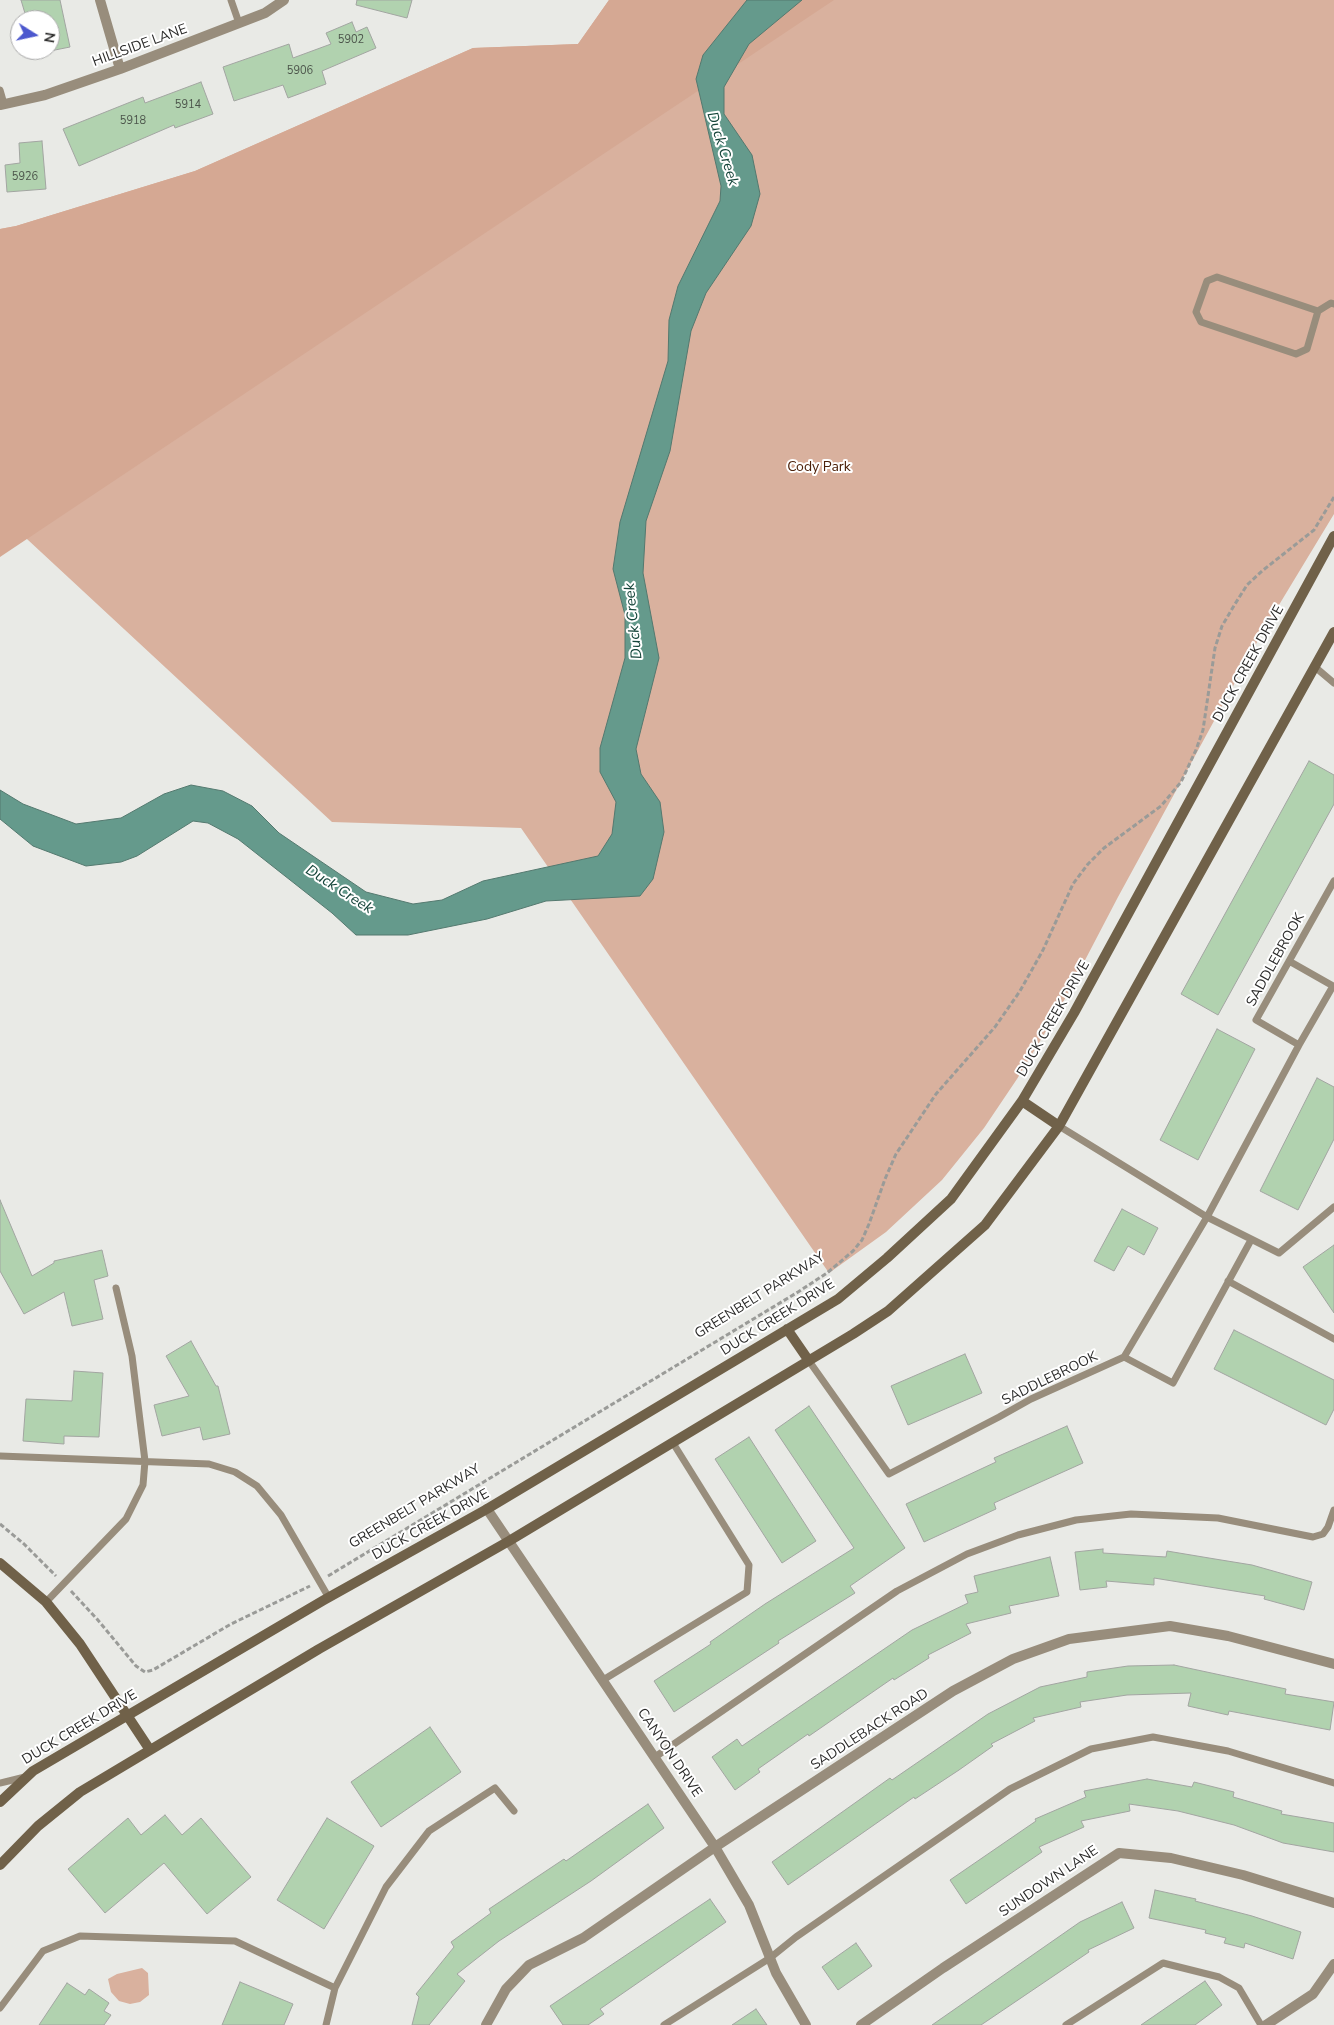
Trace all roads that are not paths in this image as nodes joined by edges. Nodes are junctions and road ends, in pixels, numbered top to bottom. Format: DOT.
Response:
graph roads {
  1 [pos="100,0"];
  2 [pos="230,0"];
  3 [pos="284,0"];
  4 [pos="240,23"];
  5 [pos="120,69"];
  6 [pos="0,90"];
  7 [pos="2,104"];
  8 [pos="1334,304"];
  9 [pos="1318,311"];
  10 [pos="1334,536"];
  11 [pos="1334,632"];
  12 [pos="1315,666"];
  13 [pos="1334,683"];
  14 [pos="1334,881"];
  15 [pos="1289,961"];
  16 [pos="1299,1046"];
  17 [pos="1022,1102"];
  18 [pos="1060,1126"];
  19 [pos="1334,1207"];
  20 [pos="1207,1217"];
  21 [pos="1251,1240"];
  22 [pos="1228,1281"];
  23 [pos="116,1288"];
  24 [pos="787,1329"];
  25 [pos="1334,1339"];
  26 [pos="1124,1357"];
  27 [pos="809,1361"];
  28 [pos="672,1443"];
  29 [pos="0,1456"];
  30 [pos="145,1461"];
  31 [pos="487,1509"];
  32 [pos="1334,1510"];
  33 [pos="509,1541"];
  34 [pos="0,1563"];
  35 [pos="329,1598"];
  36 [pos="46,1602"];
  37 [pos="1334,1664"];
  38 [pos="603,1680"];
  39 [pos="128,1714"];
  40 [pos="150,1750"];
  41 [pos="655,1757"];
  42 [pos="25,1777"];
  43 [pos="0,1783"];
  44 [pos="1334,1783"];
  45 [pos="0,1802"];
  46 [pos="514,1811"];
  47 [pos="715,1846"];
  48 [pos="0,1865"];
  49 [pos="1334,1903"];
  50 [pos="770,1958"];
  51 [pos="1334,1964"];
  52 [pos="335,1988"];
  53 [pos="0,2010"];
  54 [pos="326,2025"];
  55 [pos="486,2025"];
  56 [pos="664,2025"];
  57 [pos="806,2025"];
  58 [pos="861,2025"];
  59 [pos="1066,2025"];
  60 [pos="1261,2025"];
  61 [pos="1266,2025"];
  1 -- 5 [label="street"];
  2 -- 4 [label="lane"];
  3 -- 4 [label="street, HILLSIDE LANE"];
  4 -- 5 [label="street, HILLSIDE LANE"];
  5 -- 7 [label="street, HILLSIDE LANE"];
  6 -- 7 [label="lane"];
  8 -- 9 [label="lane"];
  9 -- 9 [label="lane"];
  10 -- 17 [label="main road, DUCK CREEK DRIVE"];
  11 -- 12 [label="main road"];
  12 -- 13 [label="lane"];
  12 -- 18 [label="main road"];
  14 -- 15 [label="lane, SADDLEBROOK"];
  15 -- 16 [label="lane, SADDLEBROOK"];
  15 -- 16 [label="lane"];
  16 -- 20 [label="lane"];
  17 -- 18 [label="main road"];
  17 -- 24 [label="main road, DUCK CREEK DRIVE"];
  18 -- 20 [label="lane"];
  18 -- 27 [label="main road"];
  19 -- 21 [label="lane"];
  20 -- 21 [label="lane"];
  20 -- 26 [label="lane"];
  21 -- 22 [label="lane"];
  22 -- 25 [label="lane"];
  22 -- 26 [label="lane"];
  23 -- 30 [label="lane"];
  24 -- 27 [label="main road"];
  24 -- 31 [label="main road, DUCK CREEK DRIVE"];
  26 -- 27 [label="lane, SADDLEBROOK"];
  27 -- 28 [label="main road"];
  28 -- 33 [label="main road"];
  28 -- 38 [label="lane"];
  29 -- 30 [label="lane"];
  30 -- 35 [label="lane"];
  30 -- 36 [label="lane"];
  31 -- 33 [label="street, CANYON DRIVE"];
  31 -- 35 [label="main road, DUCK CREEK DRIVE"];
  32 -- 41 [label="lane"];
  33 -- 38 [label="street, CANYON DRIVE"];
  33 -- 40 [label="main road"];
  34 -- 36 [label="main road"];
  35 -- 39 [label="main road, DUCK CREEK DRIVE"];
  36 -- 39 [label="main road"];
  37 -- 47 [label="street, SADDLEBACK ROAD"];
  38 -- 41 [label="street, CANYON DRIVE"];
  39 -- 40 [label="main road"];
  39 -- 42 [label="main road, DUCK CREEK DRIVE"];
  40 -- 48 [label="main road"];
  41 -- 47 [label="street, CANYON DRIVE"];
  42 -- 43 [label="lane"];
  42 -- 45 [label="main road, DUCK CREEK DRIVE"];
  44 -- 50 [label="lane"];
  46 -- 52 [label="lane"];
  47 -- 50 [label="street, CANYON DRIVE"];
  47 -- 55 [label="street, SADDLEBACK ROAD"];
  49 -- 58 [label="street, SUNDOWN LANE"];
  50 -- 56 [label="lane"];
  50 -- 57 [label="street, CANYON DRIVE"];
  51 -- 61 [label="street"];
  52 -- 53 [label="lane"];
  52 -- 54 [label="lane"];
  59 -- 60 [label="lane"];
}
